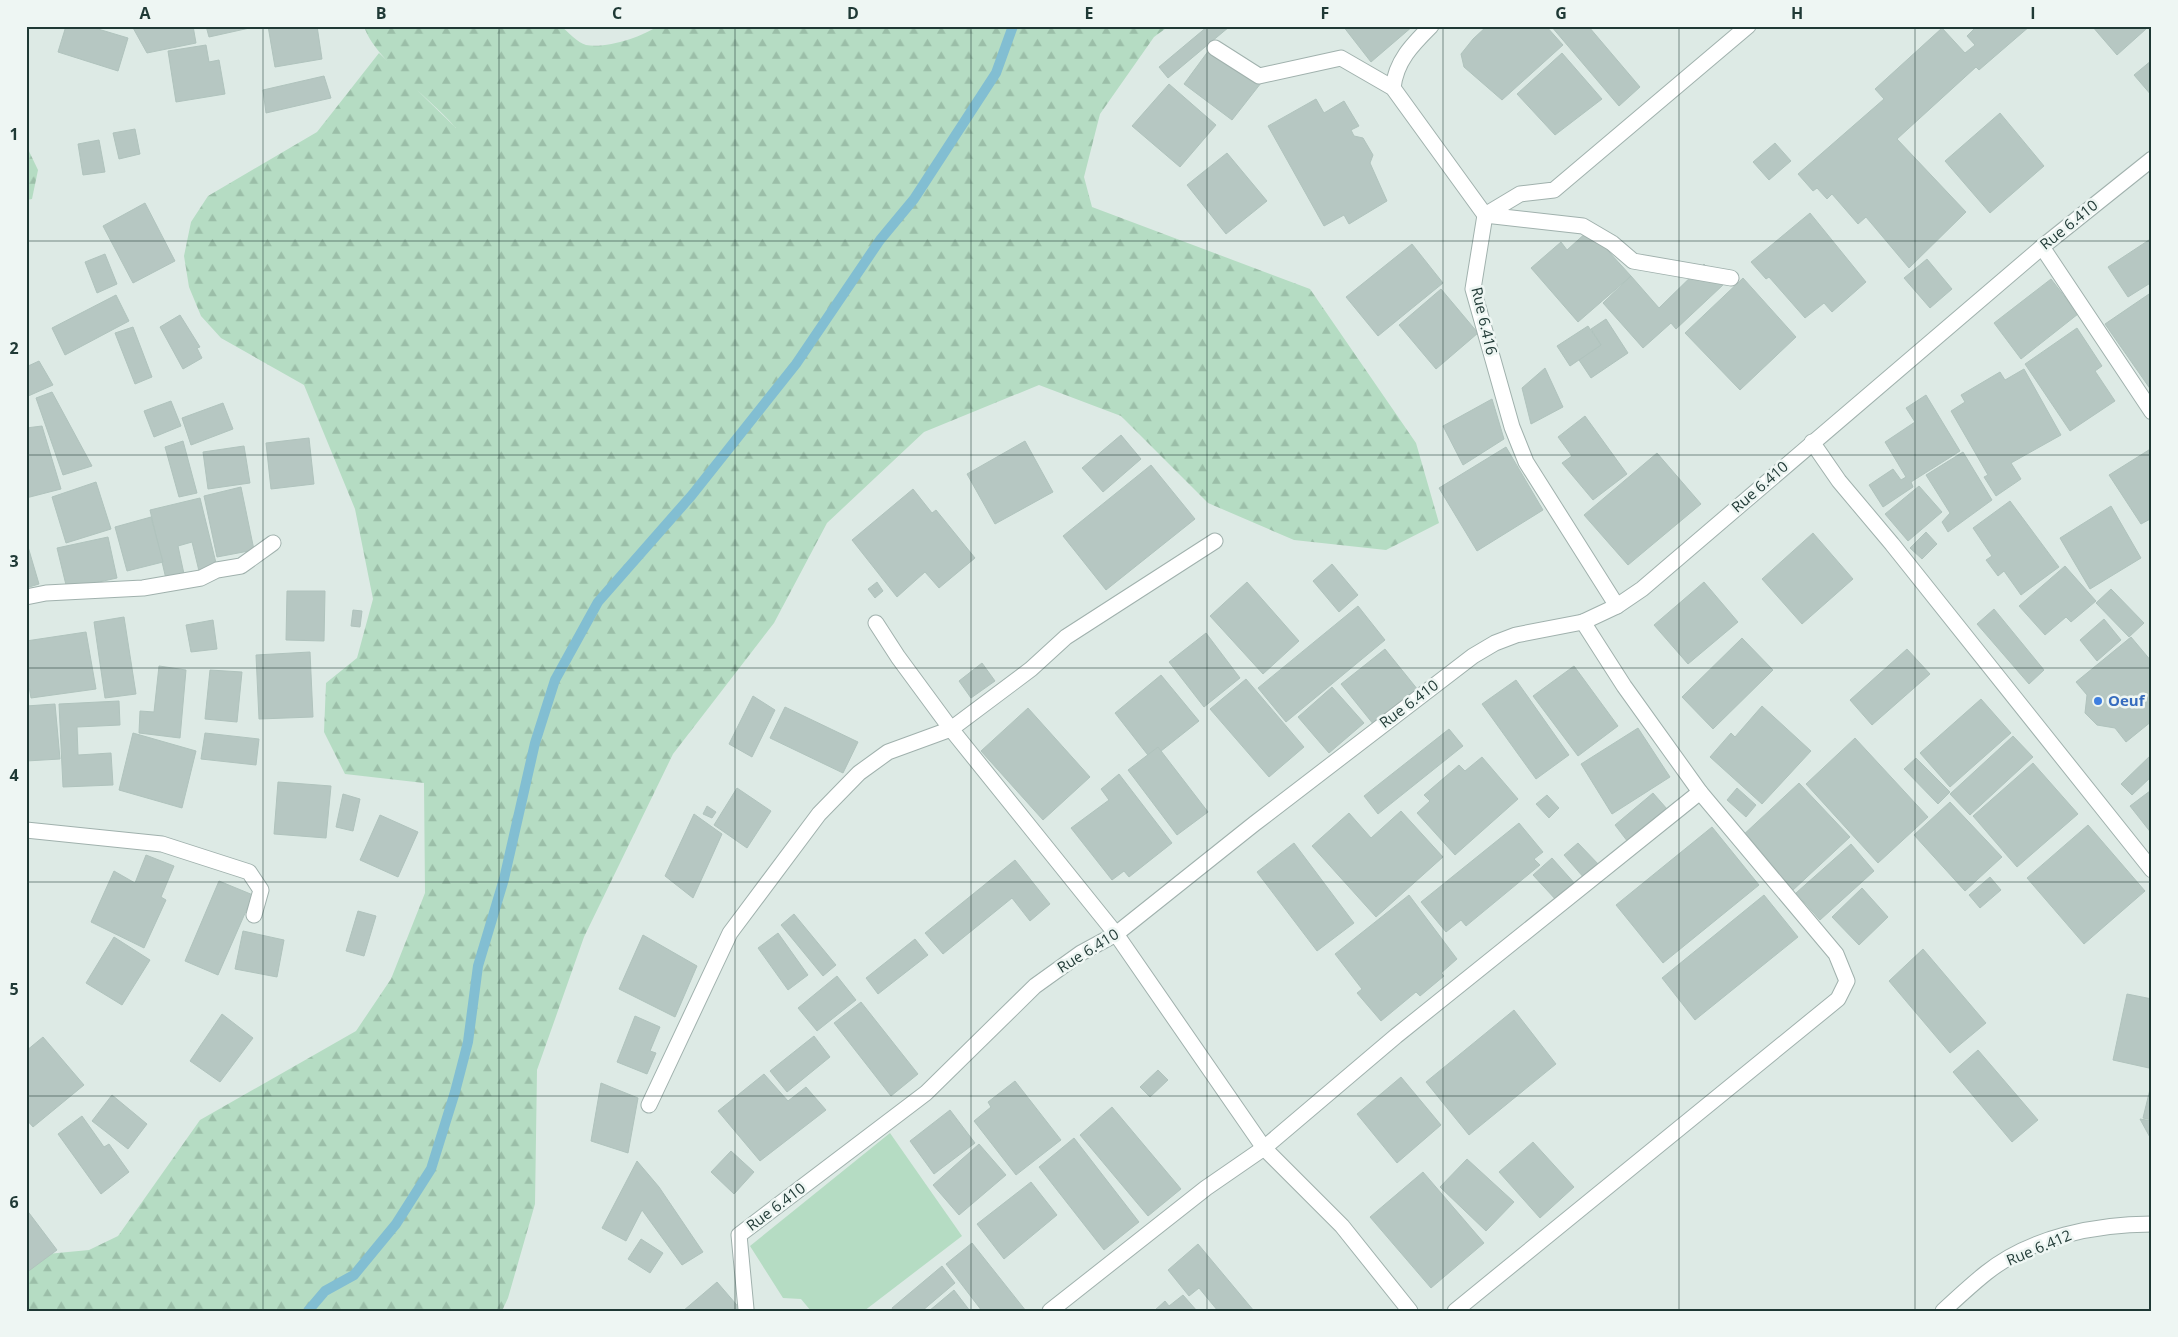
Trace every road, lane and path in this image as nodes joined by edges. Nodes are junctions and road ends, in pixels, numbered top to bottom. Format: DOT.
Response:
graph roads {
  1 [pos="1431,26"];
  2 [pos="1748,26"];
  3 [pos="1215,48"];
  4 [pos="1393,88"];
  5 [pos="2152,159"];
  6 [pos="1485,215"];
  7 [pos="2042,247"];
  8 [pos="1731,278"];
  9 [pos="2152,412"];
  10 [pos="1812,442"];
  11 [pos="1216,541"];
  12 [pos="273,543"];
  13 [pos="26,597"];
  14 [pos="1617,606"];
  15 [pos="876,622"];
  16 [pos="1583,622"];
  17 [pos="951,729"];
  18 [pos="1700,792"];
  19 [pos="26,830"];
  20 [pos="2152,870"];
  21 [pos="254,916"];
  22 [pos="1116,934"];
  23 [pos="649,1105"];
  24 [pos="1264,1148"];
  25 [pos="2152,1224"];
  26 [pos="746,1309"];
  27 [pos="1050,1311"];
  28 [pos="1410,1311"];
  29 [pos="1455,1311"];
  30 [pos="1943,1311"];
  1 -- 4 [label="street"];
  2 -- 6 [label="street"];
  3 -- 4 [label="street"];
  4 -- 6 [label="street"];
  5 -- 7 [label="street, Rue 6.410"];
  6 -- 8 [label="street"];
  6 -- 14 [label="street, Rue 6.416"];
  7 -- 9 [label="street"];
  7 -- 10 [label="street, Rue 6.410"];
  10 -- 14 [label="street, Rue 6.410"];
  10 -- 20 [label="street"];
  11 -- 17 [label="street"];
  12 -- 13 [label="street"];
  14 -- 16 [label="street, Rue 6.410"];
  15 -- 17 [label="street"];
  16 -- 18 [label="street"];
  16 -- 22 [label="street, Rue 6.410"];
  17 -- 22 [label="street"];
  17 -- 23 [label="street"];
  18 -- 24 [label="street"];
  18 -- 29 [label="street"];
  19 -- 21 [label="street"];
  22 -- 24 [label="street"];
  22 -- 26 [label="street, Rue 6.410"];
  24 -- 27 [label="street"];
  24 -- 28 [label="street"];
  25 -- 30 [label="street, Rue 6.412"];
}
